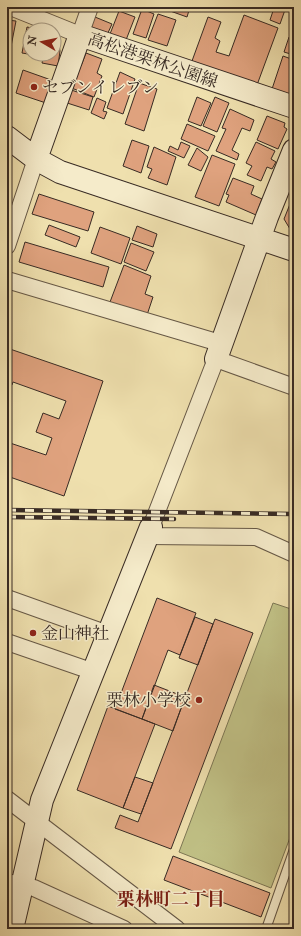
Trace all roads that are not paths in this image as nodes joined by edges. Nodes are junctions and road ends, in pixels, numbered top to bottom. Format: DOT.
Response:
graph roads {
  1 [pos="90,7"];
  2 [pos="13,8"];
  3 [pos="80,35"];
  4 [pos="294,107"];
  5 [pos="7,136"];
  6 [pos="294,150"];
  7 [pos="36,159"];
  8 [pos="260,238"];
  9 [pos="7,246"];
  10 [pos="294,250"];
  11 [pos="7,280"];
  12 [pos="219,352"];
  13 [pos="294,387"];
  14 [pos="149,532"];
  15 [pos="294,554"];
  16 [pos="7,598"];
  17 [pos="108,634"];
  18 [pos="7,642"];
  19 [pos="94,672"];
  20 [pos="7,799"];
  21 [pos="36,821"];
  22 [pos="294,849"];
  23 [pos="14,883"];
  24 [pos="12,929"];
  25 [pos="121,929"];
  26 [pos="177,929"];
  27 [pos="266,929"];
  1 -- 3 [label="street"];
  2 -- 3 [label="street"];
  3 -- 4 [label="street, 高松港栗林公園線"];
  3 -- 7 [label="street, 高松港栗林公園線"];
  5 -- 7 [label="street"];
  6 -- 8 [label="street"];
  7 -- 8 [label="street"];
  7 -- 9 [label="street"];
  8 -- 10 [label="street"];
  8 -- 12 [label="street"];
  11 -- 12 [label="street"];
  12 -- 13 [label="street"];
  12 -- 14 [label="street"];
  14 -- 15 [label="street"];
  14 -- 17 [label="street"];
  16 -- 17 [label="street"];
  17 -- 19 [label="street"];
  18 -- 19 [label="street"];
  19 -- 21 [label="street"];
  20 -- 21 [label="street"];
  21 -- 23 [label="street"];
  21 -- 26 [label="street"];
  22 -- 27 [label="lane"];
  23 -- 24 [label="street"];
  23 -- 25 [label="street"];
}
